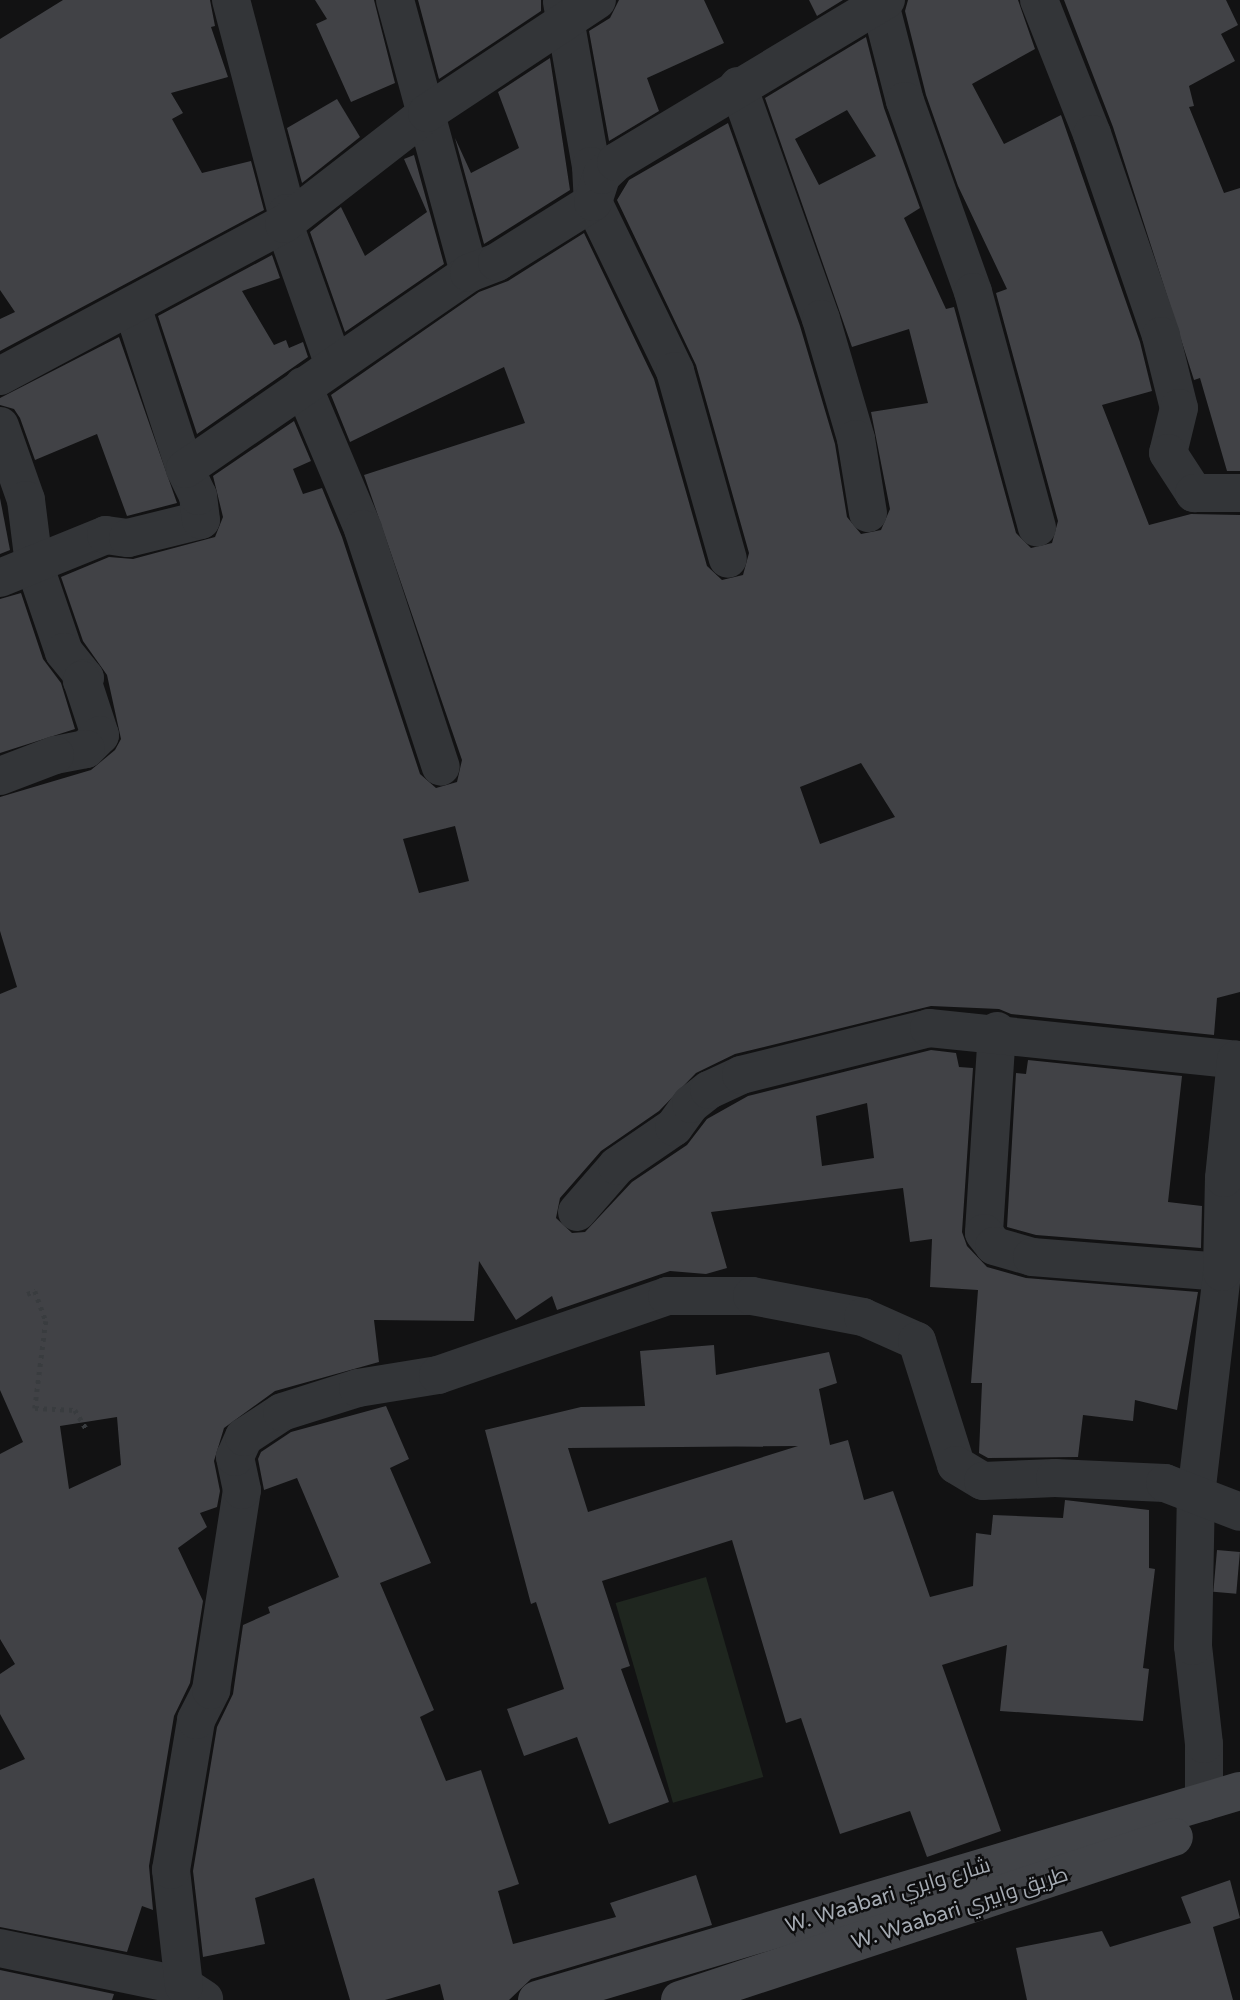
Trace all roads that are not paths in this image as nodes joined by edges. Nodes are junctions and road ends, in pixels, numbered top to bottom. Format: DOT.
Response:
graph roads {
  1 [pos="232,0"];
  2 [pos="395,0"];
  3 [pos="597,0"];
  4 [pos="1039,0"];
  5 [pos="882,1"];
  6 [pos="564,11"];
  7 [pos="738,86"];
  8 [pos="428,113"];
  9 [pos="593,202"];
  10 [pos="284,224"];
  11 [pos="469,273"];
  12 [pos="132,306"];
  13 [pos="334,365"];
  14 [pos="0,376"];
  15 [pos="303,386"];
  16 [pos="0,426"];
  17 [pos="186,469"];
  18 [pos="1240,493"];
  19 [pos="868,513"];
  20 [pos="1037,527"];
  21 [pos="728,559"];
  22 [pos="17,571"];
  23 [pos="441,767"];
  24 [pos="0,776"];
  25 [pos="997,1031"];
  26 [pos="1238,1060"];
  27 [pos="578,1212"];
  28 [pos="1222,1272"];
  29 [pos="1196,1495"];
  30 [pos="1240,1512"];
  31 [pos="1222,1796"];
  32 [pos="1240,1818"];
  33 [pos="0,1948"];
  34 [pos="195,1993"];
  35 [pos="537,2000"];
  36 [pos="680,2000"];
  1 -- 10 [label="street"];
  2 -- 8 [label="street"];
  3 -- 6 [label="street"];
  4 -- 18 [label="street"];
  5 -- 7 [label="street"];
  5 -- 20 [label="street"];
  6 -- 8 [label="street"];
  6 -- 9 [label="street"];
  7 -- 9 [label="street"];
  7 -- 19 [label="street"];
  8 -- 10 [label="street"];
  8 -- 11 [label="street"];
  9 -- 11 [label="street"];
  9 -- 21 [label="street"];
  10 -- 12 [label="street"];
  10 -- 13 [label="street"];
  11 -- 13 [label="street"];
  12 -- 14 [label="street"];
  12 -- 17 [label="street"];
  13 -- 15 [label="street"];
  15 -- 17 [label="street"];
  15 -- 23 [label="street"];
  16 -- 22 [label="street"];
  17 -- 22 [label="street"];
  22 -- 24 [label="street"];
  25 -- 26 [label="street"];
  25 -- 27 [label="street"];
  25 -- 28 [label="street"];
  26 -- 28 [label="street"];
  28 -- 29 [label="street"];
  29 -- 30 [label="street"];
  29 -- 31 [label="street"];
  29 -- 34 [label="street"];
  31 -- 35 [label="main road, W. Waabari شارع وابري"];
  32 -- 36 [label="main road, W. Waabari طريق وابيري"];
  33 -- 34 [label="street"];
}
